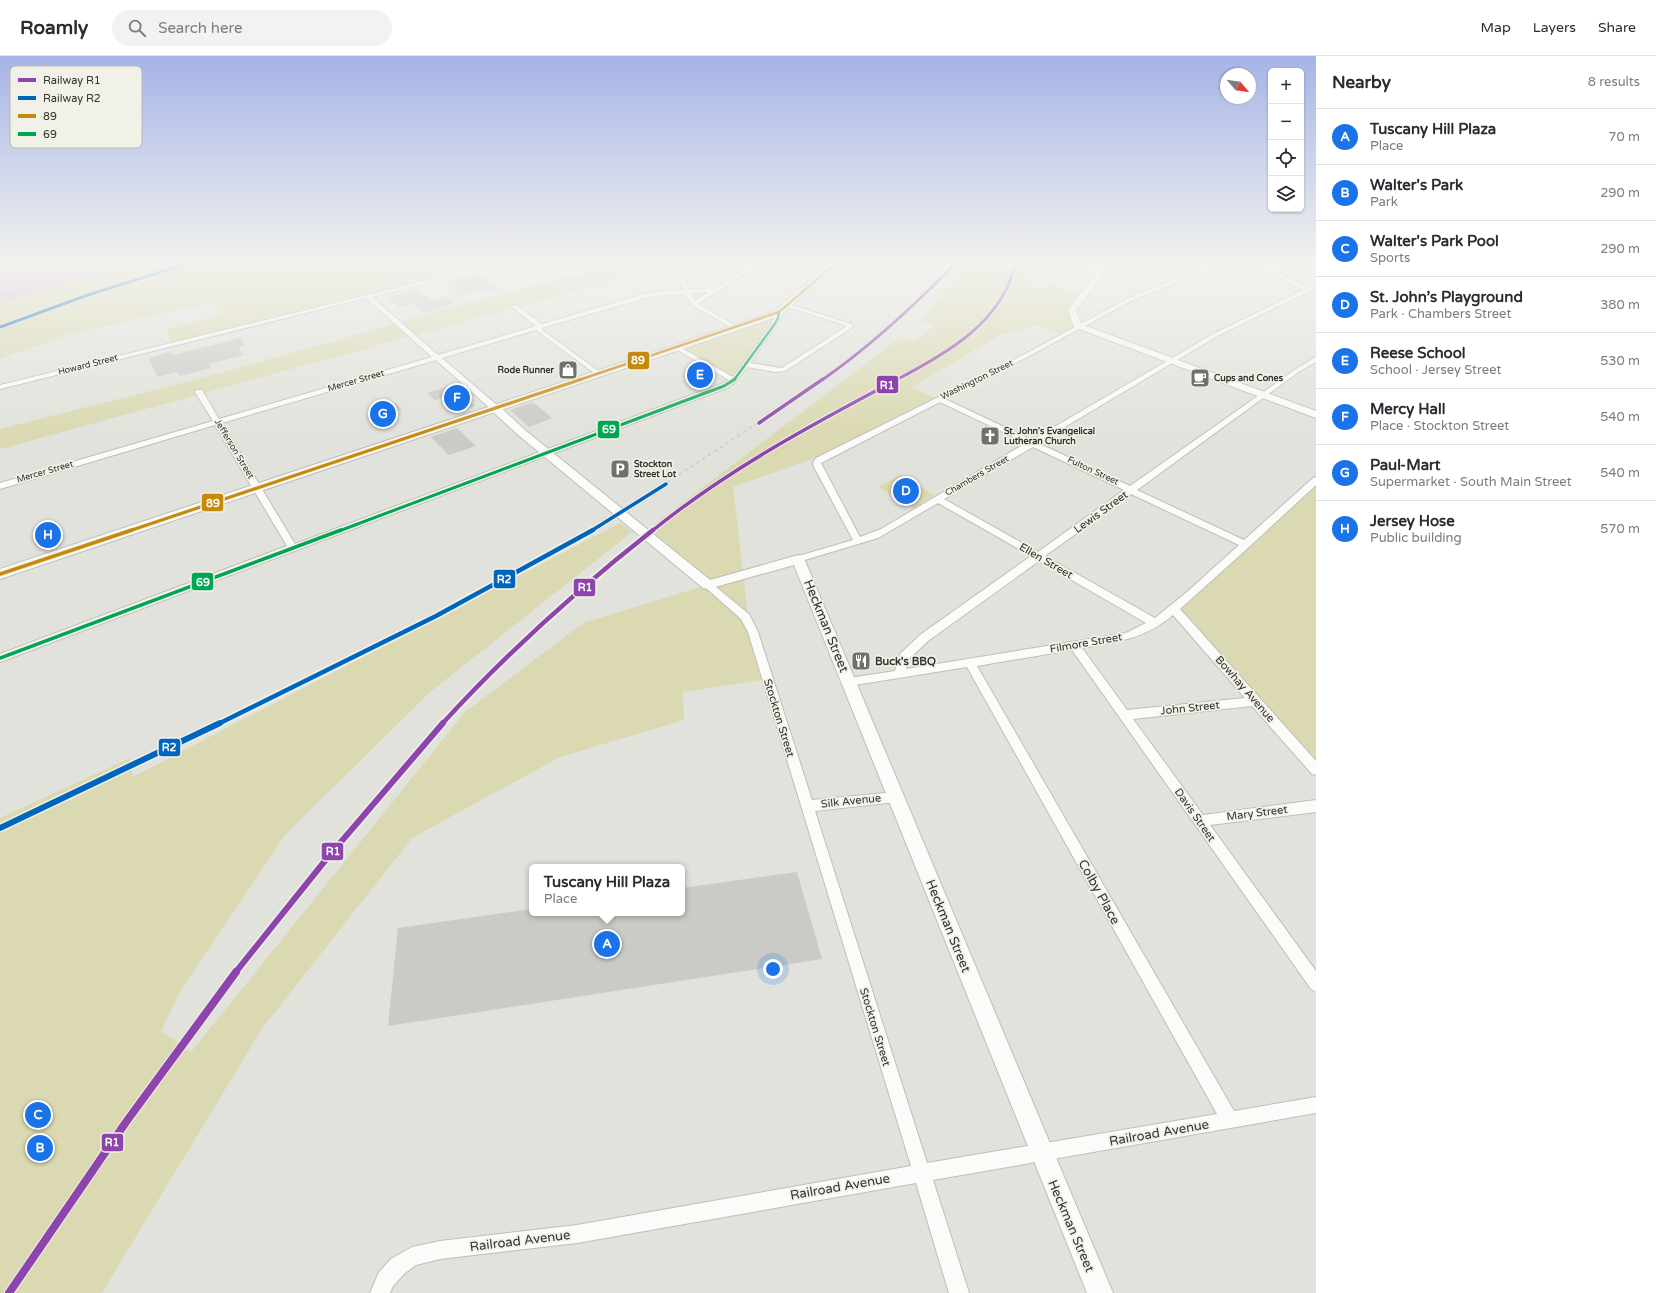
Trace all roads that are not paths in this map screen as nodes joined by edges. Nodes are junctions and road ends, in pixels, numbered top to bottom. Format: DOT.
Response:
graph roads {
  1 [pos="267,321"];
  2 [pos="395,321"];
  3 [pos="532,321"];
  4 [pos="560,321"];
  5 [pos="723,321"];
  6 [pos="754,321"];
  7 [pos="776,321"];
  8 [pos="831,321"];
  9 [pos="1075,321"];
  10 [pos="1092,321"];
  11 [pos="1244,321"];
  12 [pos="539,327"];
  13 [pos="1081,327"];
  14 [pos="736,328"];
  15 [pos="676,348"];
  16 [pos="436,358"];
  17 [pos="1316,360"];
  18 [pos="1171,361"];
  19 [pos="746,364"];
  20 [pos="598,374"];
  21 [pos="734,380"];
  22 [pos="0,387"];
  23 [pos="199,392"];
  24 [pos="1263,396"];
  25 [pos="940,399"];
  26 [pos="495,408"];
  27 [pos="1316,415"];
  28 [pos="217,422"];
  29 [pos="1033,444"];
  30 [pos="548,453"];
  31 [pos="1316,480"];
  32 [pos="0,486"];
  33 [pos="258,489"];
  34 [pos="1132,490"];
  35 [pos="938,499"];
  36 [pos="858,541"];
  37 [pos="1246,545"];
  38 [pos="293,548"];
  39 [pos="1038,556"];
  40 [pos="798,559"];
  41 [pos="0,574"];
  42 [pos="708,585"];
  43 [pos="1173,608"];
  44 [pos="1155,623"];
  45 [pos="1075,646"];
  46 [pos="0,658"];
  47 [pos="970,663"];
  48 [pos="899,674"];
  49 [pos="849,682"];
  50 [pos="1255,701"];
  51 [pos="1124,715"];
  52 [pos="1316,770"];
  53 [pos="896,797"];
  54 [pos="806,806"];
  55 [pos="1316,806"];
  56 [pos="1199,821"];
  57 [pos="1316,984"];
  58 [pos="1316,1105"];
  59 [pos="1230,1121"];
  60 [pos="1041,1153"];
  61 [pos="921,1173"];
  62 [pos="380,1293"];
  63 [pos="959,1293"];
  64 [pos="1100,1293"];
  1 -- 22 [label="street, Howard Street"];
  2 -- 16 [label="street, Stockton Street"];
  3 -- 12 [label="street"];
  4 -- 12 [label="street, Mercer Street"];
  5 -- 14 [label="street"];
  6 -- 14 [label="main road"];
  7 -- 19 [label="street"];
  8 -- 19 [label="street"];
  9 -- 13 [label="street"];
  10 -- 13 [label="street, Washington Street"];
  11 -- 18 [label="street, Chambers Street"];
  12 -- 16 [label="street, Mercer Street"];
  12 -- 20 [label="street"];
  13 -- 18 [label="street"];
  13 -- 25 [label="street, Washington Street"];
  14 -- 15 [label="main road"];
  15 -- 20 [label="main road"];
  15 -- 21 [label="street"];
  16 -- 26 [label="street, Stockton Street"];
  16 -- 28 [label="street, Mercer Street"];
  17 -- 24 [label="street, Lewis Street"];
  18 -- 24 [label="street"];
  18 -- 29 [label="street, Chambers Street"];
  19 -- 21 [label="street"];
  20 -- 26 [label="main road"];
  21 -- 30 [label="street"];
  23 -- 28 [label="street, Jefferson Street"];
  24 -- 27 [label="street"];
  24 -- 34 [label="street, Lewis Street"];
  25 -- 29 [label="street, Fulton Street"];
  25 -- 36 [label="street, Washington Street"];
  26 -- 30 [label="street, Stockton Street"];
  26 -- 33 [label="main road"];
  28 -- 32 [label="street, Mercer Street"];
  28 -- 33 [label="street, Jefferson Street"];
  29 -- 34 [label="street, Fulton Street"];
  29 -- 35 [label="street, Chambers Street"];
  30 -- 38 [label="street"];
  30 -- 42 [label="street, Stockton Street"];
  31 -- 37 [label="street, Filmore Street"];
  33 -- 38 [label="street, Jefferson Street"];
  33 -- 41 [label="main road"];
  34 -- 37 [label="street, Fulton Street"];
  34 -- 39 [label="street, Lewis Street"];
  35 -- 36 [label="street, Chambers Street"];
  35 -- 39 [label="street, Ellen Street"];
  36 -- 40 [label="street, Chambers Street"];
  37 -- 43 [label="street, Filmore Street"];
  38 -- 46 [label="street"];
  39 -- 44 [label="street, Ellen Street"];
  39 -- 48 [label="street, Lewis Street"];
  40 -- 42 [label="street, Chambers Street"];
  40 -- 49 [label="street, Heckman Street"];
  42 -- 54 [label="street, Stockton Street"];
  43 -- 44 [label="street, Filmore Street"];
  43 -- 50 [label="street, Bowhay Avenue"];
  44 -- 45 [label="street, Filmore Street"];
  45 -- 47 [label="street, Filmore Street"];
  45 -- 51 [label="street, Davis Street"];
  47 -- 48 [label="street, Filmore Street"];
  47 -- 59 [label="street, Colby Place"];
  48 -- 49 [label="street, Filmore Street"];
  49 -- 53 [label="street, Heckman Street"];
  50 -- 51 [label="street, John Street"];
  50 -- 52 [label="street, Bowhay Avenue"];
  51 -- 56 [label="street, Davis Street"];
  53 -- 54 [label="street, Silk Avenue"];
  53 -- 60 [label="street, Heckman Street"];
  54 -- 61 [label="street, Stockton Street"];
  55 -- 56 [label="street, Mary Street"];
  56 -- 57 [label="street, Davis Street"];
  58 -- 59 [label="street, Railroad Avenue"];
  59 -- 60 [label="street, Railroad Avenue"];
  60 -- 61 [label="street, Railroad Avenue"];
  60 -- 64 [label="street, Heckman Street"];
  61 -- 62 [label="street, Railroad Avenue"];
  61 -- 63 [label="street, Stockton Street"];
}
